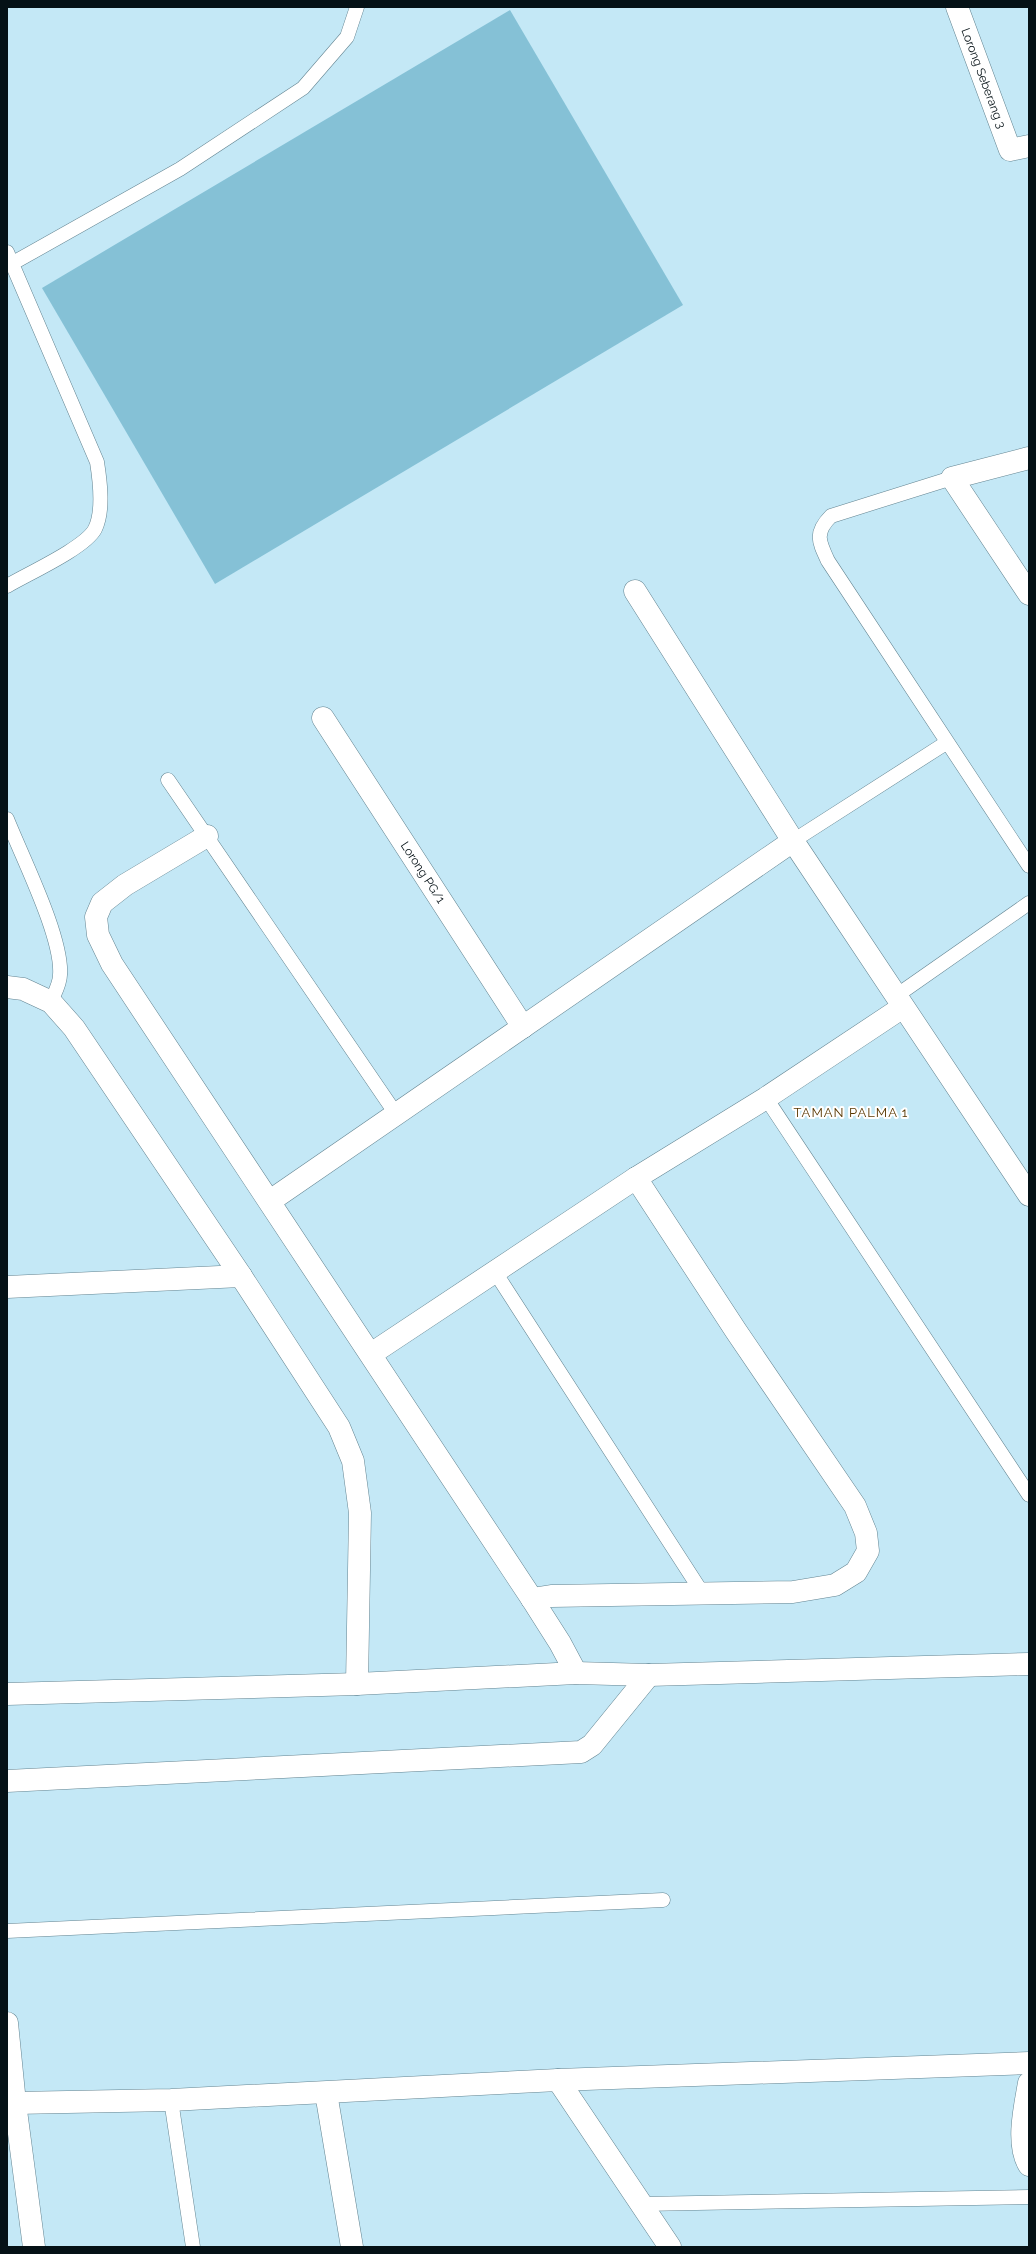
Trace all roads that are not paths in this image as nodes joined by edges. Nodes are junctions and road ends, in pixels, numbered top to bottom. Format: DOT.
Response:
graph roads {
  1 [pos="357,7"];
  2 [pos="957,7"];
  3 [pos="1019,148"];
  4 [pos="10,258"];
  5 [pos="1029,458"];
  6 [pos="952,478"];
  7 [pos="7,586"];
  8 [pos="635,591"];
  9 [pos="1029,594"];
  10 [pos="324,718"];
  11 [pos="946,743"];
  12 [pos="168,780"];
  13 [pos="7,819"];
  14 [pos="207,836"];
  15 [pos="793,841"];
  16 [pos="1029,866"];
  17 [pos="1029,904"];
  18 [pos="7,988"];
  19 [pos="52,1002"];
  20 [pos="899,1002"];
  21 [pos="523,1027"];
  22 [pos="766,1098"];
  23 [pos="396,1114"];
  24 [pos="636,1178"];
  25 [pos="1029,1195"];
  26 [pos="270,1201"];
  27 [pos="495,1272"];
  28 [pos="241,1276"];
  29 [pos="7,1287"];
  30 [pos="371,1354"];
  31 [pos="1029,1495"];
  32 [pos="704,1594"];
  33 [pos="532,1599"];
  34 [pos="1029,1664"];
  35 [pos="576,1673"];
  36 [pos="649,1675"];
  37 [pos="357,1684"];
  38 [pos="7,1694"];
  39 [pos="7,1781"];
  40 [pos="663,1900"];
  41 [pos="7,1931"];
  42 [pos="7,2023"];
  43 [pos="1029,2063"];
  44 [pos="558,2080"];
  45 [pos="1029,2082"];
  46 [pos="326,2093"];
  47 [pos="171,2100"];
  48 [pos="15,2103"];
  49 [pos="1029,2165"];
  50 [pos="1029,2197"];
  51 [pos="642,2204"];
  52 [pos="34,2247"];
  53 [pos="193,2247"];
  54 [pos="352,2247"];
  55 [pos="670,2247"];
  1 -- 4 [label="lane"];
  2 -- 3 [label="street, Lorong Seberang 3"];
  4 -- 7 [label="lane"];
  5 -- 6 [label="street"];
  6 -- 9 [label="street"];
  6 -- 11 [label="lane"];
  8 -- 15 [label="street"];
  10 -- 21 [label="street, Lorong PG/1"];
  11 -- 15 [label="lane"];
  11 -- 16 [label="lane"];
  12 -- 14 [label="lane"];
  13 -- 19 [label="lane"];
  14 -- 23 [label="lane"];
  14 -- 26 [label="street"];
  15 -- 20 [label="street"];
  15 -- 21 [label="street"];
  17 -- 20 [label="lane"];
  18 -- 19 [label="street"];
  19 -- 28 [label="street"];
  20 -- 22 [label="street"];
  20 -- 25 [label="street"];
  21 -- 23 [label="street"];
  22 -- 24 [label="street"];
  22 -- 31 [label="lane"];
  23 -- 26 [label="street"];
  24 -- 27 [label="street"];
  24 -- 32 [label="street"];
  26 -- 30 [label="street"];
  27 -- 30 [label="street"];
  27 -- 32 [label="lane"];
  28 -- 29 [label="street"];
  28 -- 37 [label="street"];
  30 -- 33 [label="street"];
  32 -- 33 [label="street"];
  33 -- 35 [label="street"];
  34 -- 36 [label="street"];
  35 -- 36 [label="street"];
  35 -- 37 [label="street"];
  36 -- 39 [label="street"];
  37 -- 38 [label="street"];
  40 -- 41 [label="lane"];
  42 -- 48 [label="street"];
  43 -- 44 [label="street"];
  44 -- 46 [label="street"];
  44 -- 51 [label="street"];
  45 -- 49 [label="street"];
  46 -- 47 [label="street"];
  46 -- 54 [label="street"];
  47 -- 48 [label="street"];
  47 -- 53 [label="lane"];
  48 -- 52 [label="street"];
  50 -- 51 [label="lane"];
  51 -- 55 [label="street"];
}
